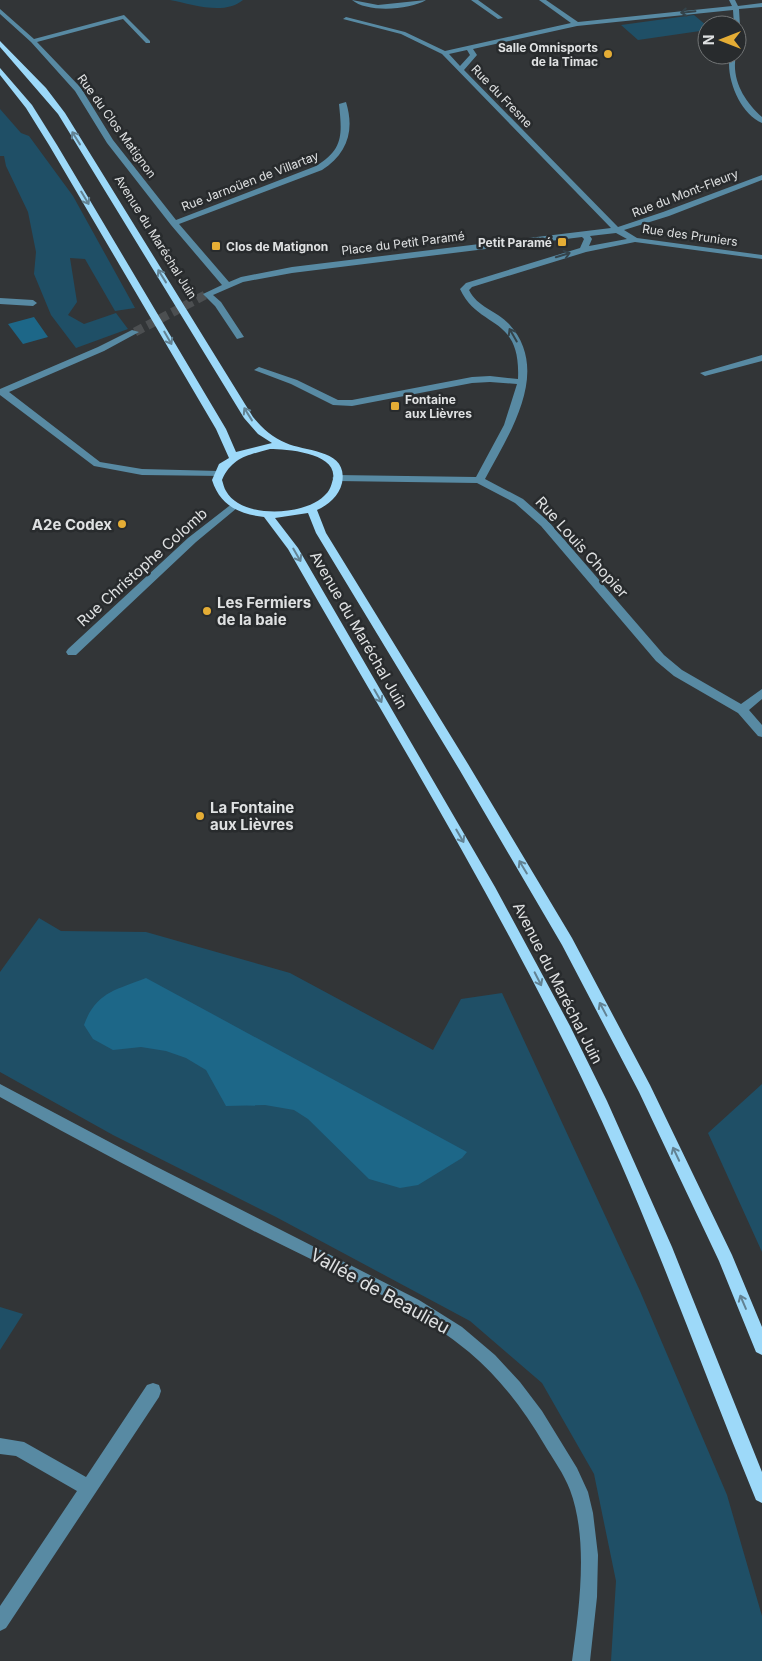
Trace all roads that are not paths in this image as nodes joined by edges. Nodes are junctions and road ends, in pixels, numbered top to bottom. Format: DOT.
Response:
graph roads {
  1 [pos="355,0"];
  2 [pos="423,0"];
  3 [pos="474,0"];
  4 [pos="542,0"];
  5 [pos="732,0"];
  6 [pos="762,5"];
  7 [pos="736,9"];
  8 [pos="0,11"];
  9 [pos="736,15"];
  10 [pos="500,18"];
  11 [pos="346,19"];
  12 [pos="577,24"];
  13 [pos="33,41"];
  14 [pos="148,42"];
  15 [pos="0,43"];
  16 [pos="469,48"];
  17 [pos="444,53"];
  18 [pos="731,65"];
  19 [pos="461,69"];
  20 [pos="0,70"];
  21 [pos="343,104"];
  22 [pos="762,121"];
  23 [pos="762,177"];
  24 [pos="174,223"];
  25 [pos="617,230"];
  26 [pos="584,234"];
  27 [pos="635,240"];
  28 [pos="584,250"];
  29 [pos="762,257"];
  30 [pos="226,284"];
  31 [pos="0,301"];
  32 [pos="33,303"];
  33 [pos="135,332"];
  34 [pos="240,337"];
  35 [pos="762,358"];
  36 [pos="259,370"];
  37 [pos="705,373"];
  38 [pos="523,382"];
  39 [pos="1,392"];
  40 [pos="284,446"];
  41 [pos="234,458"];
  42 [pos="219,474"];
  43 [pos="337,478"];
  44 [pos="479,480"];
  45 [pos="234,506"];
  46 [pos="311,509"];
  47 [pos="268,516"];
  48 [pos="72,652"];
  49 [pos="762,693"];
  50 [pos="742,710"];
  51 [pos="762,733"];
  52 [pos="0,1090"];
  53 [pos="762,1347"];
  54 [pos="153,1391"];
  55 [pos="0,1446"];
  56 [pos="89,1488"];
  57 [pos="762,1494"];
  58 [pos="0,1622"];
  59 [pos="581,1661"];
  1 -- 2 [label="street"];
  3 -- 10 [label="street"];
  4 -- 12 [label="street"];
  5 -- 7 [label="street"];
  6 -- 7 [label="street"];
  7 -- 9 [label="street"];
  7 -- 12 [label="street, one-way"];
  8 -- 13 [label="street, Rue du Clos Matignon"];
  11 -- 17 [label="street, Rue du Fresne"];
  12 -- 16 [label="street"];
  13 -- 14 [label="street"];
  13 -- 24 [label="street, Rue du Clos Matignon"];
  40 -- 15 [label="main road, Avenue du Maréchal Juin, one-way"];
  16 -- 17 [label="street"];
  16 -- 19 [label="street"];
  17 -- 19 [label="street, Rue du Fresne"];
  18 -- 22 [label="street"];
  19 -- 25 [label="street, Rue du Fresne"];
  20 -- 41 [label="main road, one-way"];
  21 -- 24 [label="street, Rue Jarnoüen de Villartay"];
  23 -- 25 [label="street, Rue du Mont-Fleury"];
  24 -- 30 [label="street, Rue du Clos Matignon"];
  25 -- 26 [label="street, Place du Petit Paramé"];
  25 -- 27 [label="street, Rue des Pruniers"];
  26 -- 28 [label="street"];
  26 -- 30 [label="street, Place du Petit Paramé"];
  27 -- 28 [label="street"];
  27 -- 29 [label="street, Rue des Pruniers"];
  38 -- 28 [label="street, one-way"];
  30 -- 34 [label="street, Place du Petit Paramé"];
  31 -- 32 [label="street"];
  33 -- 39 [label="street"];
  35 -- 37 [label="street"];
  36 -- 38 [label="street"];
  38 -- 44 [label="street"];
  39 -- 42 [label="street"];
  40 -- 41 [label="main road"];
  40 -- 43 [label="main road"];
  41 -- 42 [label="main road"];
  42 -- 45 [label="main road"];
  43 -- 44 [label="street, Rue Louis Chopier"];
  43 -- 46 [label="main road"];
  44 -- 50 [label="street, Rue Louis Chopier"];
  45 -- 47 [label="main road"];
  45 -- 48 [label="street, Rue Christophe Colomb"];
  46 -- 47 [label="main road"];
  53 -- 46 [label="main road, Avenue du Maréchal Juin, one-way"];
  47 -- 57 [label="main road, Avenue du Maréchal Juin, one-way"];
  49 -- 50 [label="street"];
  50 -- 51 [label="street, Rue Louis Chopier"];
  52 -- 59 [label="street, Vallée de Beaulieu"];
  54 -- 56 [label="street"];
  55 -- 56 [label="street"];
  56 -- 58 [label="street"];
}
